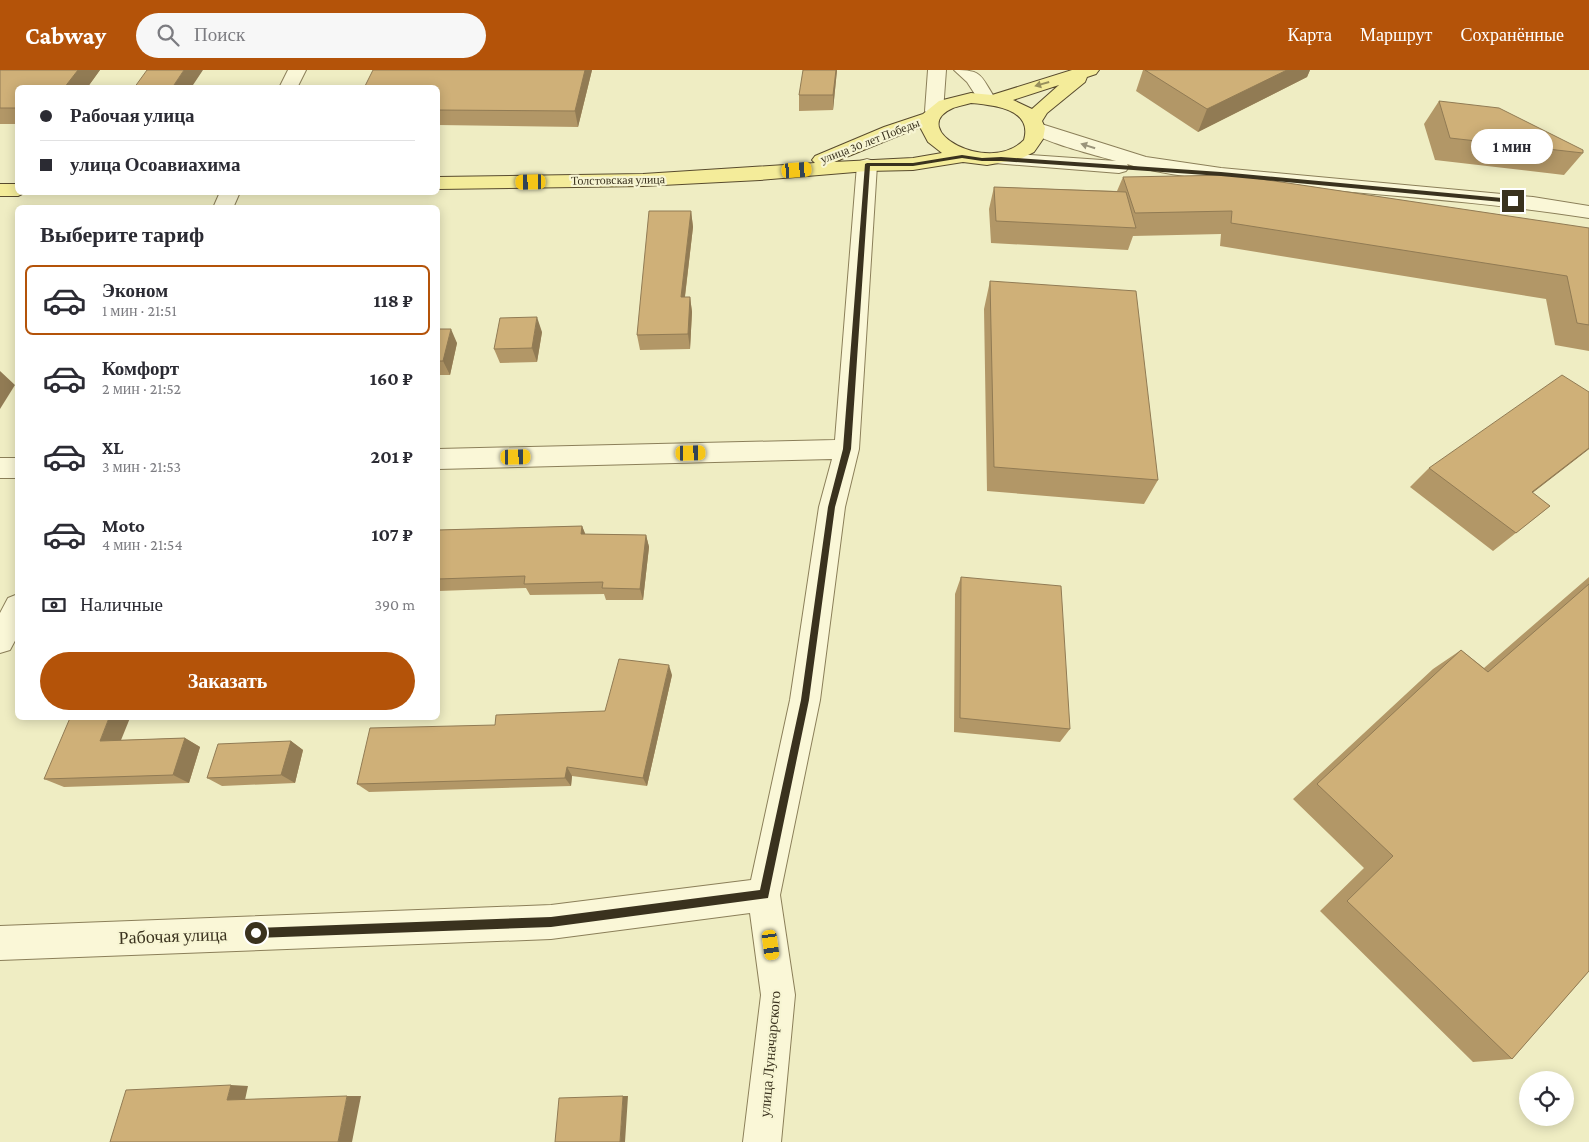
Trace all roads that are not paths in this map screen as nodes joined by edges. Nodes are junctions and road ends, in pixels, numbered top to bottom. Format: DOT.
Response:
graph roads {
  1 [pos="297,70"];
  2 [pos="937,70"];
  3 [pos="963,70"];
  4 [pos="1089,70"];
  5 [pos="290,85"];
  6 [pos="992,99"];
  7 [pos="932,115"];
  8 [pos="1034,125"];
  9 [pos="962,156"];
  10 [pos="1001,159"];
  11 [pos="867,164"];
  12 [pos="797,170"];
  13 [pos="1221,174"];
  14 [pos="440,183"];
  15 [pos="0,190"];
  16 [pos="15,190"];
  17 [pos="1589,212"];
  18 [pos="847,449"];
  19 [pos="440,458"];
  20 [pos="0,468"];
  21 [pos="15,468"];
  22 [pos="15,612"];
  23 [pos="0,641"];
  24 [pos="764,895"];
  25 [pos="0,943"];
  26 [pos="762,1142"];
  1 -- 5 [label="street"];
  2 -- 7 [label="street"];
  3 -- 6 [label="street"];
  4 -- 6 [label="main road, улица 30 лет Победы, one-way"];
  4 -- 8 [label="main road, улица 30 лет Победы"];
  6 -- 7 [label="main road, улица 30 лет Победы"];
  6 -- 8 [label="main road, улица 30 лет Победы"];
  7 -- 9 [label="main road, улица 30 лет Победы"];
  7 -- 12 [label="main road, улица 30 лет Победы"];
  8 -- 10 [label="main road, улица 30 лет Победы"];
  13 -- 8 [label="street, one-way"];
  9 -- 10 [label="main road, улица 30 лет Победы"];
  9 -- 11 [label="main road, улица 30 лет Победы"];
  10 -- 13 [label="street"];
  11 -- 12 [label="main road, улица 30 лет Победы"];
  11 -- 18 [label="street, улица Луначарского"];
  12 -- 14 [label="main road, Толстовская улица"];
  13 -- 17 [label="street"];
  15 -- 16 [label="main road"];
  18 -- 19 [label="street"];
  18 -- 24 [label="street, улица Луначарского"];
  20 -- 21 [label="street"];
  22 -- 23 [label="street"];
  24 -- 25 [label="street, Рабочая улица"];
  24 -- 26 [label="street, улица Луначарского"];
}
